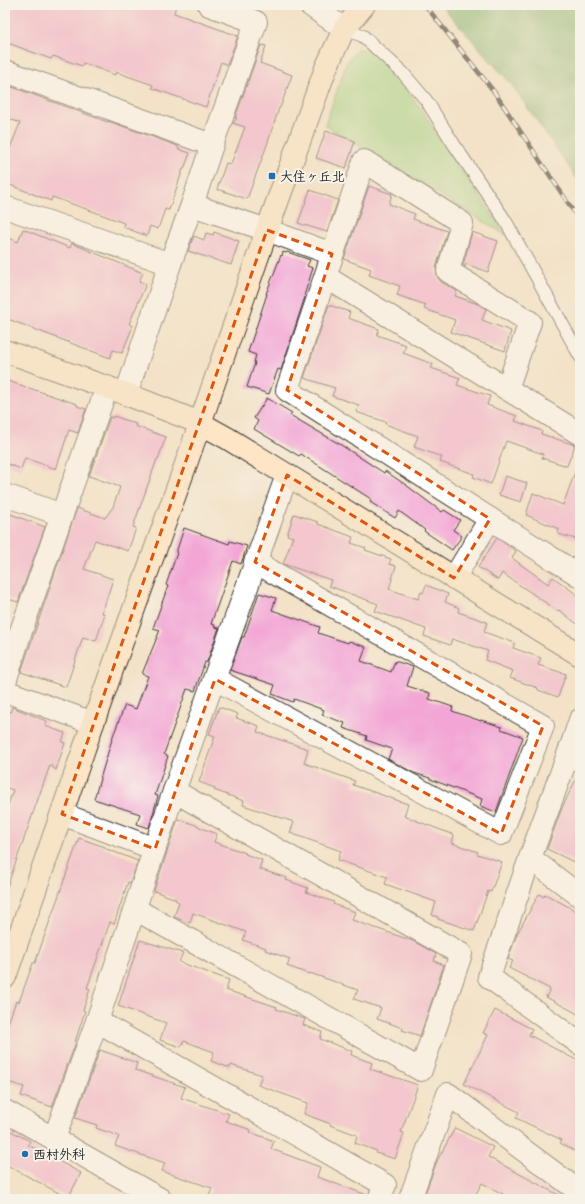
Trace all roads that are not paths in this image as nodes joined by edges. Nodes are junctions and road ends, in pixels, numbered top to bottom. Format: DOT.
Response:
graph roads {
  1 [pos="209,5"];
  2 [pos="310,5"];
  3 [pos="361,8"];
  4 [pos="344,29"];
  5 [pos="5,72"];
  6 [pos="212,144"];
  7 [pos="192,205"];
  8 [pos="5,208"];
  9 [pos="267,230"];
  10 [pos="332,254"];
  11 [pos="170,264"];
  12 [pos="326,277"];
  13 [pos="5,351"];
  14 [pos="580,356"];
  15 [pos="507,389"];
  16 [pos="116,391"];
  17 [pos="200,423"];
  18 [pos="580,434"];
  19 [pos="286,475"];
  20 [pos="5,495"];
  21 [pos="62,515"];
  22 [pos="490,518"];
  23 [pos="255,562"];
  24 [pos="579,573"];
  25 [pos="454,578"];
  26 [pos="13,632"];
  27 [pos="580,655"];
  28 [pos="215,679"];
  29 [pos="5,682"];
  30 [pos="5,691"];
  31 [pos="580,720"];
  32 [pos="94,724"];
  33 [pos="577,744"];
  34 [pos="174,791"];
  35 [pos="62,814"];
  36 [pos="155,849"];
  37 [pos="530,858"];
  38 [pos="580,896"];
  39 [pos="135,908"];
  40 [pos="5,977"];
  41 [pos="97,1021"];
  42 [pos="580,1044"];
  43 [pos="5,1111"];
  44 [pos="54,1139"];
  45 [pos="580,1192"];
  46 [pos="160,1199"];
  47 [pos="379,1199"];
  48 [pos="410,1199"];
  1 -- 6 [label="street"];
  2 -- 4 [label="street"];
  3 -- 4 [label="street"];
  4 -- 9 [label="street"];
  4 -- 14 [label="lane"];
  5 -- 6 [label="street"];
  6 -- 7 [label="street"];
  7 -- 9 [label="street"];
  7 -- 11 [label="street"];
  8 -- 11 [label="street"];
  9 -- 10 [label="street"];
  9 -- 17 [label="street"];
  10 -- 12 [label="street"];
  10 -- 15 [label="street"];
  11 -- 16 [label="street"];
  12 -- 15 [label="street"];
  12 -- 22 [label="street"];
  13 -- 16 [label="street"];
  15 -- 18 [label="street"];
  16 -- 17 [label="street"];
  16 -- 21 [label="street"];
  17 -- 19 [label="street"];
  17 -- 32 [label="street"];
  19 -- 23 [label="street"];
  19 -- 25 [label="street"];
  20 -- 21 [label="street"];
  21 -- 26 [label="street"];
  22 -- 24 [label="street"];
  22 -- 25 [label="street"];
  23 -- 28 [label="street"];
  23 -- 28 [label="street"];
  25 -- 27 [label="street"];
  26 -- 29 [label="street"];
  28 -- 34 [label="street"];
  30 -- 32 [label="street"];
  31 -- 33 [label="street"];
  32 -- 35 [label="street"];
  33 -- 37 [label="street"];
  34 -- 36 [label="street"];
  34 -- 39 [label="street"];
  35 -- 36 [label="street"];
  35 -- 40 [label="street"];
  36 -- 39 [label="street"];
  37 -- 38 [label="street"];
  37 -- 42 [label="street"];
  39 -- 41 [label="street"];
  41 -- 44 [label="street"];
  41 -- 47 [label="street"];
  43 -- 44 [label="street"];
  44 -- 46 [label="street"];
  45 -- 48 [label="street"];
}
